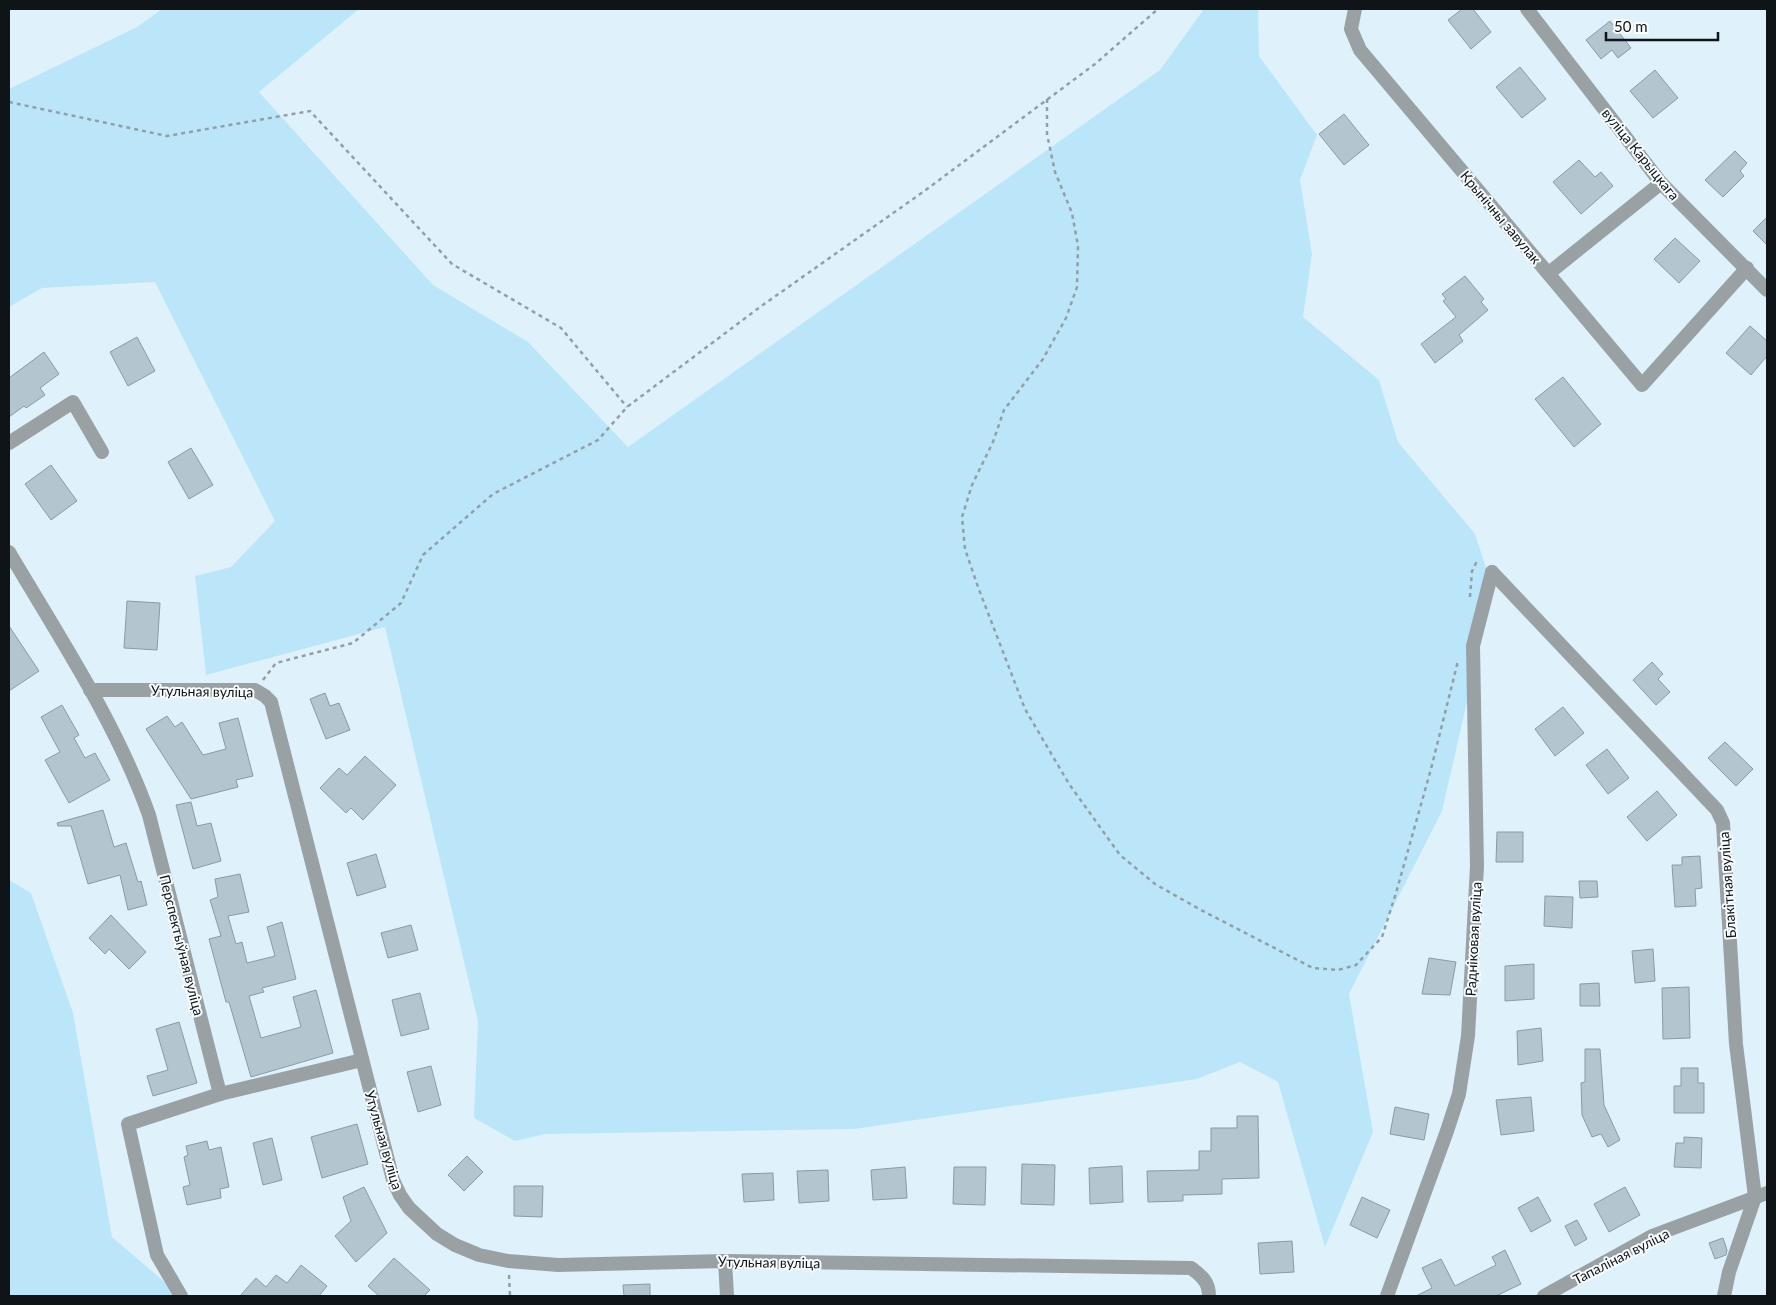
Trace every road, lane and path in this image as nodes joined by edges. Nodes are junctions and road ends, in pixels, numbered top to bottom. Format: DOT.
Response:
graph roads {
  1 [pos="1158,9"];
  2 [pos="1355,9"];
  3 [pos="1526,9"];
  4 [pos="1047,100"];
  5 [pos="9,102"];
  6 [pos="1661,183"];
  7 [pos="1747,268"];
  8 [pos="1549,273"];
  9 [pos="1767,290"];
  10 [pos="627,407"];
  11 [pos="9,442"];
  12 [pos="102,452"];
  13 [pos="9,552"];
  14 [pos="1492,572"];
  15 [pos="1469,600"];
  16 [pos="1459,658"];
  17 [pos="90,690"];
  18 [pos="256,690"];
  19 [pos="362,1060"];
  20 [pos="220,1094"];
  21 [pos="1761,1195"];
  22 [pos="508,1261"];
  23 [pos="726,1261"];
  24 [pos="181,1296"];
  25 [pos="510,1296"];
  26 [pos="727,1296"];
  27 [pos="1209,1296"];
  28 [pos="1387,1296"];
  29 [pos="1544,1296"];
  30 [pos="1724,1296"];
  1 -- 4 [label="path"];
  2 -- 8 [label="street, Крынічны завулак"];
  3 -- 6 [label="street, вуліца Карыцкага"];
  4 -- 10 [label="path"];
  4 -- 16 [label="path"];
  5 -- 10 [label="path"];
  6 -- 7 [label="street, вуліца Карыцкага"];
  6 -- 8 [label="street"];
  7 -- 8 [label="street, Крынічны завулак"];
  7 -- 9 [label="street, вуліца Карыцкага"];
  10 -- 18 [label="path"];
  11 -- 12 [label="street"];
  13 -- 17 [label="street, Перспектыўная вуліца"];
  14 -- 15 [label="path"];
  14 -- 21 [label="street, Блакітная вуліца"];
  14 -- 28 [label="street, Радніковая вуліца"];
  17 -- 18 [label="street, Утульная вуліца"];
  17 -- 20 [label="street, Перспектыўная вуліца"];
  18 -- 19 [label="street, Утульная вуліца"];
  19 -- 20 [label="street"];
  19 -- 22 [label="street, Утульная вуліца"];
  20 -- 24 [label="street"];
  21 -- 29 [label="street, Тапаліная вуліца"];
  21 -- 30 [label="street"];
  22 -- 23 [label="street, Утульная вуліца"];
  22 -- 25 [label="path"];
  23 -- 26 [label="street"];
  23 -- 27 [label="street, Утульная вуліца"];
}
